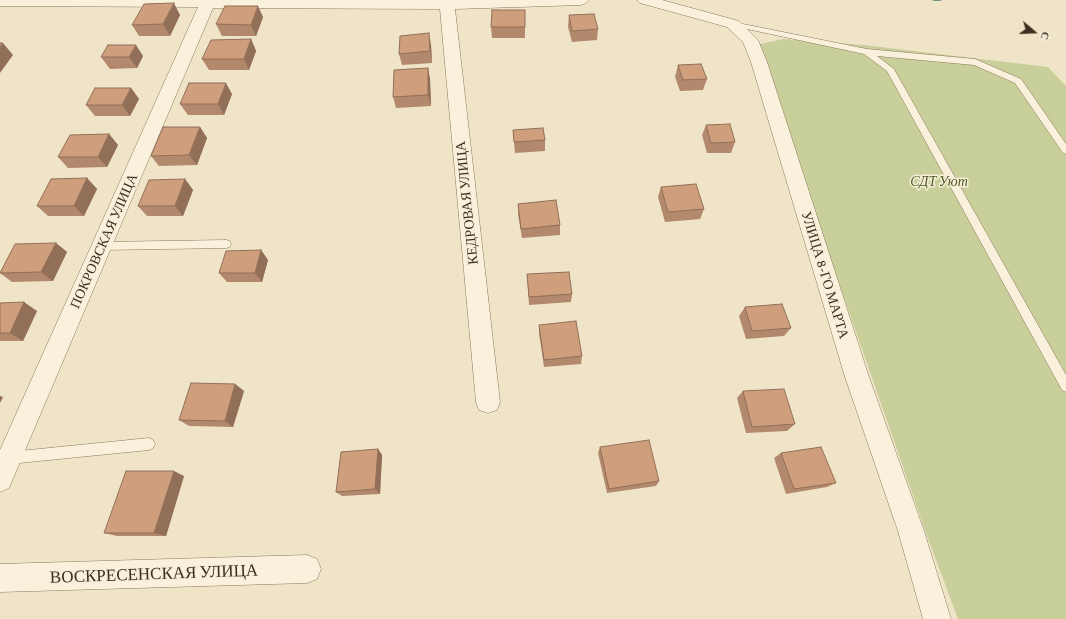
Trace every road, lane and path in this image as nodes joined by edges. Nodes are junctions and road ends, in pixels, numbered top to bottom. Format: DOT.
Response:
graph roads {
  1 [pos="581,0"];
  2 [pos="645,0"];
  3 [pos="0,1"];
  4 [pos="208,2"];
  5 [pos="447,4"];
  6 [pos="733,24"];
  7 [pos="867,52"];
  8 [pos="1066,151"];
  9 [pos="226,244"];
  10 [pos="102,246"];
  11 [pos="1066,386"];
  12 [pos="488,402"];
  13 [pos="149,444"];
  14 [pos="9,458"];
  15 [pos="0,480"];
  16 [pos="307,569"];
  17 [pos="0,578"];
  18 [pos="937,619"];
  1 -- 5 [label="street"];
  2 -- 6 [label="street, УЛИЦА 8-ГО МАРТА"];
  3 -- 4 [label="street"];
  4 -- 5 [label="street"];
  4 -- 10 [label="street, ПОКРОВСКАЯ УЛИЦА"];
  5 -- 12 [label="street, КЕДРОВАЯ УЛИЦА"];
  6 -- 7 [label="lane"];
  6 -- 18 [label="street, УЛИЦА 8-ГО МАРТА"];
  7 -- 8 [label="lane"];
  7 -- 11 [label="lane"];
  9 -- 10 [label="lane"];
  10 -- 14 [label="street, ПОКРОВСКАЯ УЛИЦА"];
  13 -- 14 [label="lane"];
  14 -- 15 [label="street, ПОКРОВСКАЯ УЛИЦА"];
  16 -- 17 [label="street, ВОСКРЕСЕНСКАЯ УЛИЦА"];
}
